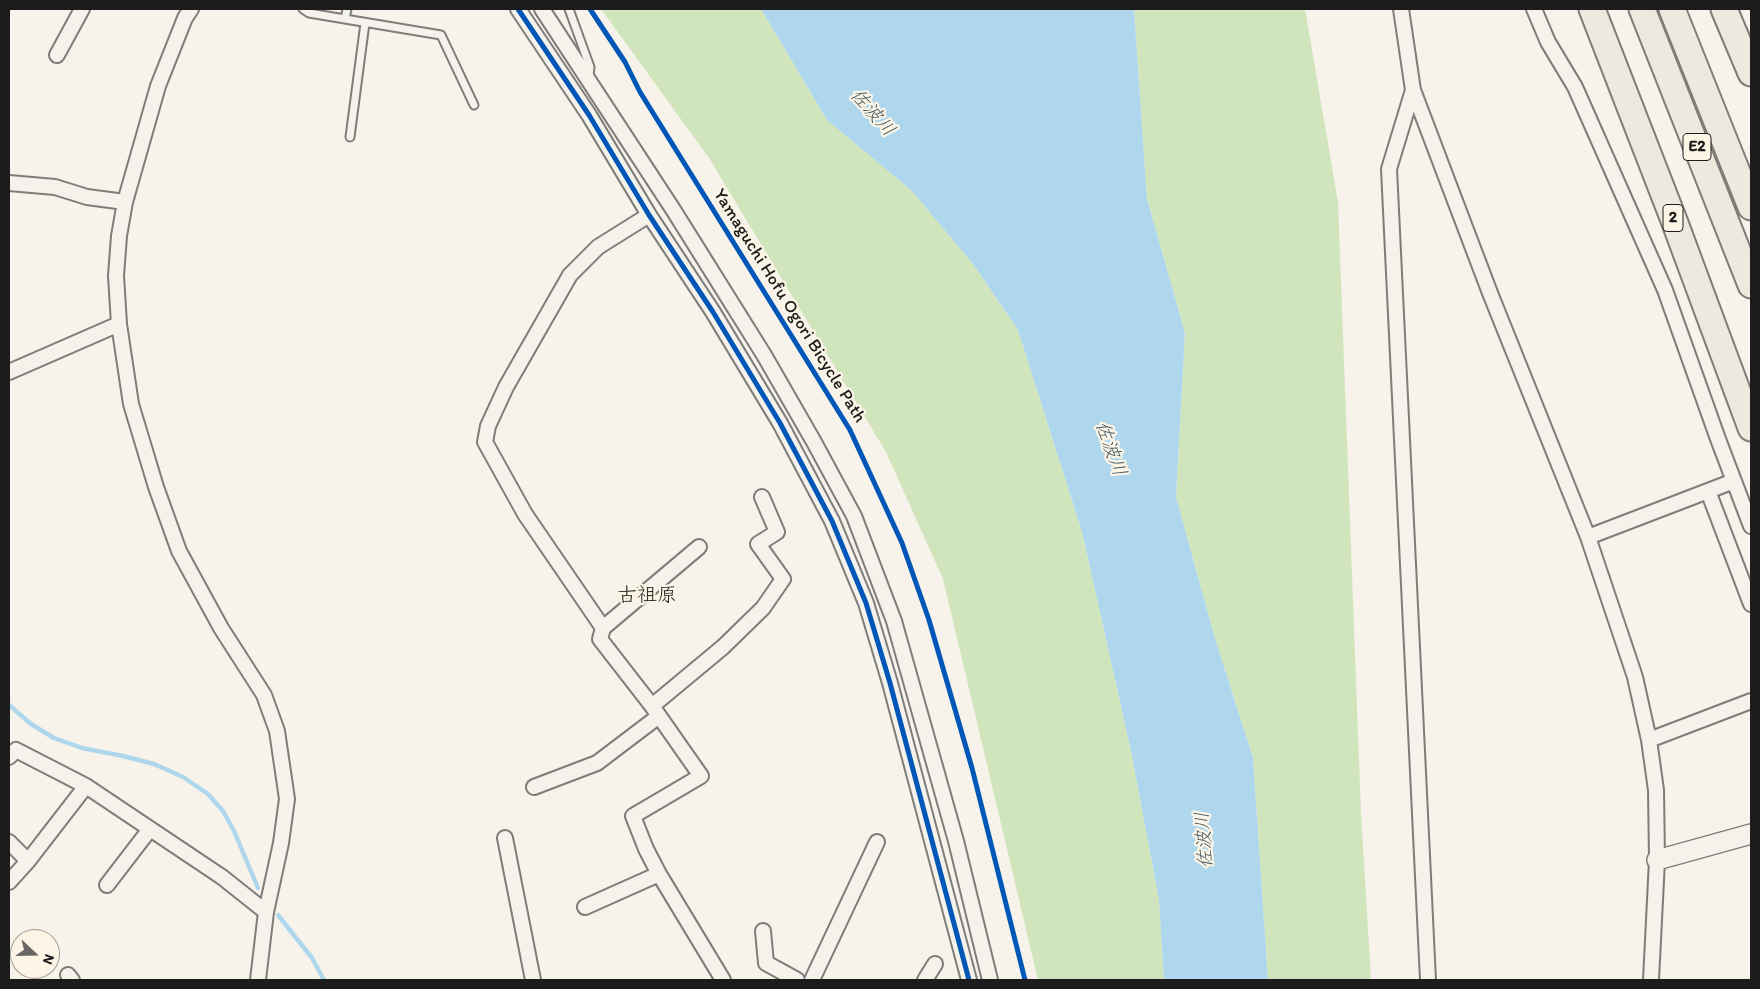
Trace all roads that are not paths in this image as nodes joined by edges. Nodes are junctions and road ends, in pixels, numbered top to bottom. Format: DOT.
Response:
graph roads {
  1 [pos="82,9"];
  2 [pos="191,9"];
  3 [pos="303,9"];
  4 [pos="347,9"];
  5 [pos="518,9"];
  6 [pos="542,9"];
  7 [pos="570,9"];
  8 [pos="1401,9"];
  9 [pos="1534,9"];
  10 [pos="1592,9"];
  11 [pos="1642,9"];
  12 [pos="1672,9"];
  13 [pos="1724,9"];
  14 [pos="345,19"];
  15 [pos="366,23"];
  16 [pos="57,55"];
  17 [pos="1751,73"];
  18 [pos="588,80"];
  19 [pos="1413,90"];
  20 [pos="474,105"];
  21 [pos="350,138"];
  22 [pos="9,183"];
  23 [pos="125,202"];
  24 [pos="1751,207"];
  25 [pos="649,214"];
  26 [pos="1751,285"];
  27 [pos="119,324"];
  28 [pos="9,372"];
  29 [pos="1751,428"];
  30 [pos="1734,480"];
  31 [pos="1708,490"];
  32 [pos="762,497"];
  33 [pos="1751,526"];
  34 [pos="1588,537"];
  35 [pos="699,547"];
  36 [pos="1751,604"];
  37 [pos="603,628"];
  38 [pos="1751,702"];
  39 [pos="656,711"];
  40 [pos="1649,740"];
  41 [pos="9,757"];
  42 [pos="86,786"];
  43 [pos="534,787"];
  44 [pos="150,829"];
  45 [pos="1751,834"];
  46 [pos="504,838"];
  47 [pos="9,842"];
  48 [pos="877,842"];
  49 [pos="1656,860"];
  50 [pos="28,861"];
  51 [pos="659,874"];
  52 [pos="9,882"];
  53 [pos="106,886"];
  54 [pos="584,906"];
  55 [pos="266,912"];
  56 [pos="763,931"];
  57 [pos="935,964"];
  58 [pos="258,980"];
  59 [pos="533,980"];
  60 [pos="723,980"];
  61 [pos="798,980"];
  62 [pos="812,980"];
  63 [pos="924,980"];
  64 [pos="969,980"];
  65 [pos="990,980"];
  66 [pos="1428,980"];
  67 [pos="1651,980"];
  1 -- 16 [label="street"];
  2 -- 23 [label="street"];
  3 -- 14 [label="lane"];
  4 -- 14 [label="lane"];
  5 -- 25 [label="street"];
  6 -- 18 [label="street"];
  7 -- 18 [label="lane"];
  8 -- 19 [label="street"];
  9 -- 30 [label="street"];
  10 -- 29 [label="highway, 2"];
  11 -- 26 [label="highway, E2"];
  12 -- 24 [label="highway, E2"];
  13 -- 17 [label="highway"];
  14 -- 15 [label="lane"];
  15 -- 20 [label="lane"];
  15 -- 21 [label="lane"];
  18 -- 65 [label="street"];
  19 -- 34 [label="street"];
  19 -- 66 [label="street"];
  22 -- 23 [label="street"];
  23 -- 27 [label="street"];
  25 -- 37 [label="street"];
  25 -- 64 [label="street"];
  27 -- 28 [label="street"];
  27 -- 55 [label="street"];
  30 -- 31 [label="street"];
  30 -- 33 [label="street"];
  31 -- 34 [label="street"];
  31 -- 36 [label="street"];
  32 -- 39 [label="street"];
  34 -- 40 [label="street"];
  35 -- 37 [label="street"];
  37 -- 39 [label="street"];
  38 -- 40 [label="street"];
  39 -- 43 [label="street"];
  39 -- 51 [label="street"];
  40 -- 49 [label="street"];
  41 -- 42 [label="street"];
  42 -- 44 [label="street"];
  42 -- 50 [label="street"];
  44 -- 53 [label="street"];
  44 -- 55 [label="street"];
  45 -- 49 [label="street"];
  46 -- 59 [label="street"];
  47 -- 50 [label="street"];
  48 -- 62 [label="street"];
  49 -- 67 [label="street"];
  50 -- 52 [label="street"];
  51 -- 54 [label="street"];
  51 -- 60 [label="street"];
  55 -- 58 [label="street"];
  56 -- 61 [label="street"];
  57 -- 63 [label="street"];
}
